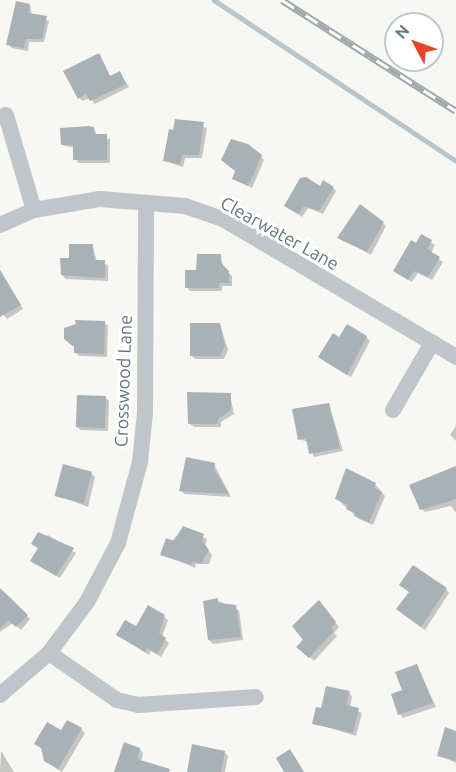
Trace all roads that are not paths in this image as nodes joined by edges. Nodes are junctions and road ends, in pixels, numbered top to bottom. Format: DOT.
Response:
graph roads {
  1 [pos="6,115"];
  2 [pos="146,203"];
  3 [pos="34,210"];
  4 [pos="0,225"];
  5 [pos="432,343"];
  6 [pos="456,357"];
  7 [pos="393,410"];
  8 [pos="49,652"];
  9 [pos="0,694"];
  10 [pos="256,697"];
  1 -- 3 [label="street"];
  2 -- 3 [label="street, Clearwater Lane"];
  2 -- 5 [label="street, Clearwater Lane"];
  2 -- 8 [label="street, Crosswood Lane"];
  3 -- 4 [label="street, Clearwater Lane"];
  5 -- 6 [label="street, Clearwater Lane"];
  5 -- 7 [label="street"];
  8 -- 9 [label="street, Crosswood Lane"];
  8 -- 10 [label="street"];
}
